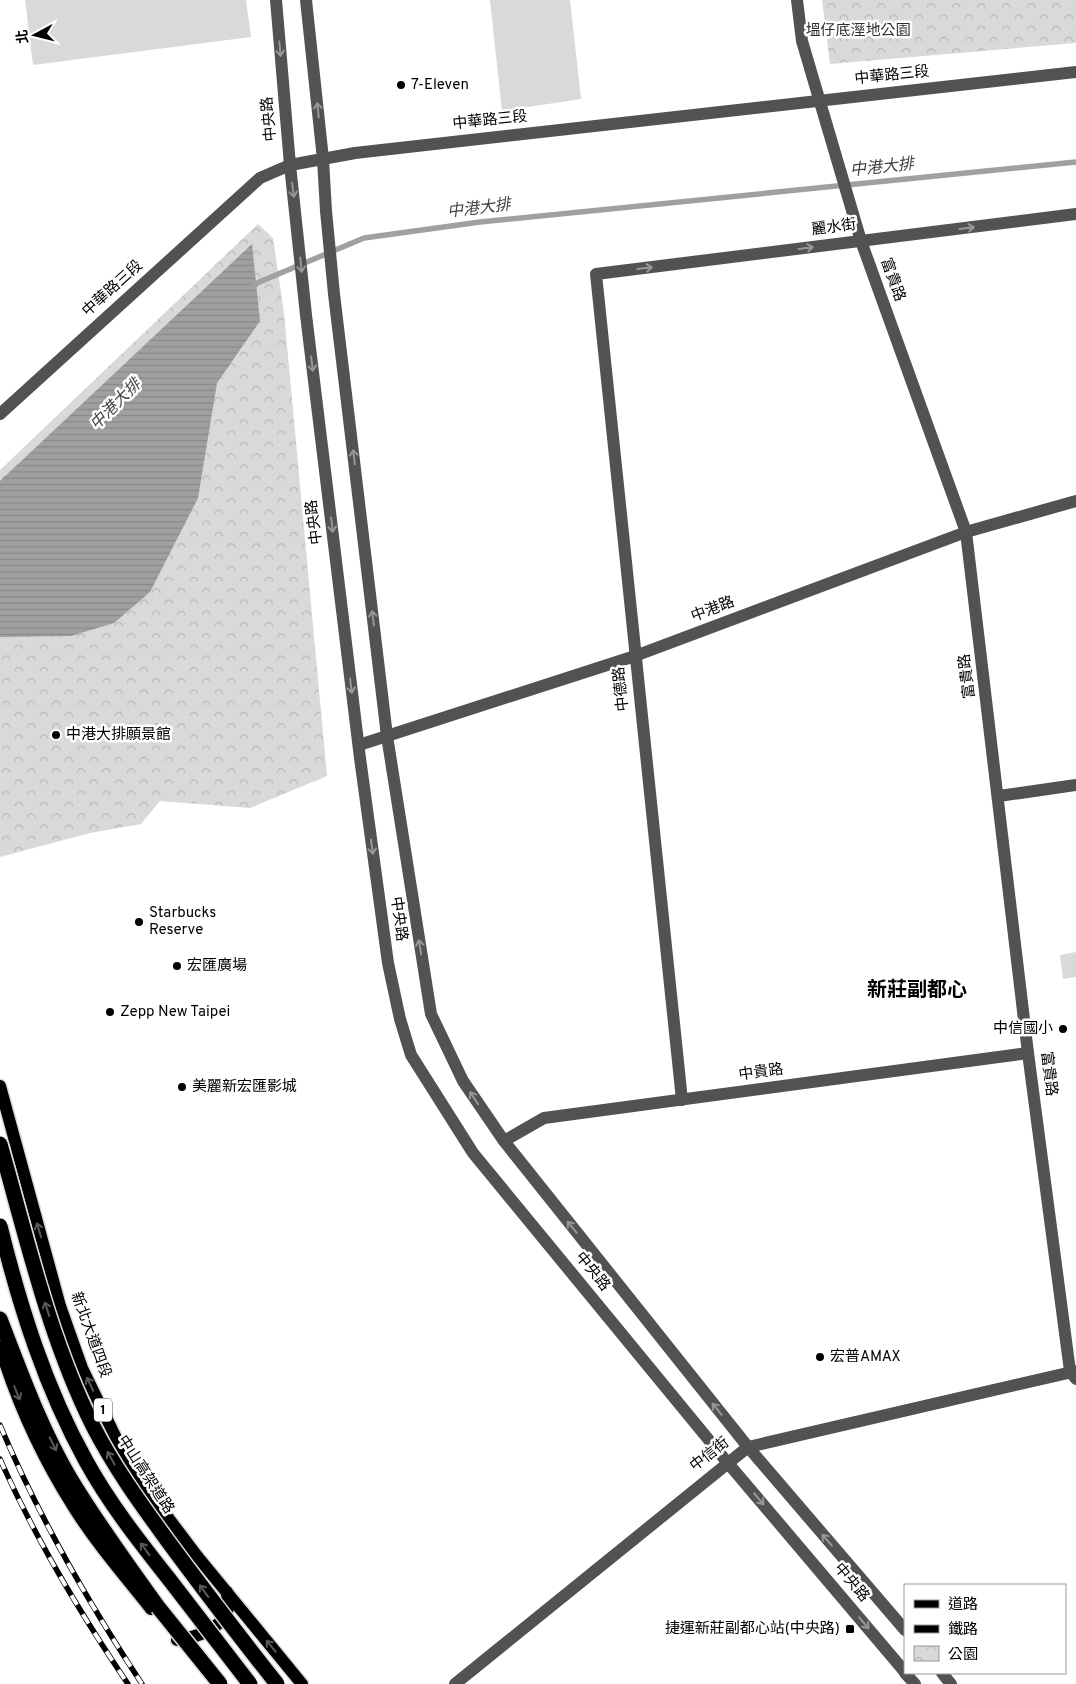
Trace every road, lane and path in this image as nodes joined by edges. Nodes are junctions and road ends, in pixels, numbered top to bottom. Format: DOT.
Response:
graph roads {
  1 [pos="276,0"];
  2 [pos="306,0"];
  3 [pos="798,0"];
  4 [pos="1076,72"];
  5 [pos="819,101"];
  6 [pos="323,159"];
  7 [pos="290,165"];
  8 [pos="1076,214"];
  9 [pos="861,241"];
  10 [pos="596,274"];
  11 [pos="0,414"];
  12 [pos="1076,501"];
  13 [pos="966,532"];
  14 [pos="635,656"];
  15 [pos="387,736"];
  16 [pos="359,745"];
  17 [pos="1076,785"];
  18 [pos="999,796"];
  19 [pos="1028,1053"];
  20 [pos="0,1086"];
  21 [pos="682,1100"];
  22 [pos="504,1142"];
  23 [pos="0,1144"];
  24 [pos="0,1226"];
  25 [pos="0,1319"];
  26 [pos="0,1347"];
  27 [pos="1074,1374"];
  28 [pos="748,1447"];
  29 [pos="727,1462"];
  30 [pos="227,1592"];
  31 [pos="904,1629"];
  32 [pos="177,1640"];
  33 [pos="904,1671"];
  34 [pos="907,1674"];
  35 [pos="943,1674"];
  36 [pos="212,1684"];
  37 [pos="220,1684"];
  38 [pos="250,1684"];
  39 [pos="277,1684"];
  40 [pos="302,1684"];
  41 [pos="455,1684"];
  42 [pos="915,1684"];
  43 [pos="951,1684"];
  1 -- 7 [label="street, 中央路, one-way"];
  6 -- 2 [label="street, 中央路, one-way"];
  3 -- 5 [label="street, 富貴路"];
  4 -- 5 [label="street, 中華路三段"];
  5 -- 6 [label="street, 中華路三段"];
  5 -- 9 [label="street, 富貴路"];
  6 -- 7 [label="street, 中華路三段"];
  15 -- 6 [label="street, 中央路, one-way"];
  7 -- 11 [label="street, 中華路三段"];
  7 -- 16 [label="street, 中央路, one-way"];
  9 -- 8 [label="street, 麗水街, one-way"];
  10 -- 9 [label="street, 麗水街, one-way"];
  9 -- 13 [label="street, 富貴路"];
  10 -- 14 [label="street, 中德路"];
  12 -- 13 [label="street, 中港路"];
  13 -- 14 [label="street, 中港路"];
  13 -- 18 [label="street, 富貴路"];
  14 -- 15 [label="street, 中港路"];
  14 -- 21 [label="street, 中德路"];
  15 -- 16 [label="street, 中港路"];
  22 -- 15 [label="street, 中央路, one-way"];
  16 -- 29 [label="street, 中央路, one-way"];
  17 -- 18 [label="street"];
  18 -- 19 [label="street, 富貴路"];
  19 -- 21 [label="street, 中貴路"];
  19 -- 27 [label="street, 富貴路"];
  30 -- 20 [label="main road, 新北大道四段 / 1, one-way"];
  21 -- 22 [label="street, 中貴路"];
  28 -- 22 [label="street, 中央路, one-way"];
  39 -- 23 [label="highway, 中山高架道路 / 1, one-way, bridge"];
  38 -- 24 [label="highway, one-way, bridge"];
  25 -- 37 [label="highway, one-way, bridge"];
  26 -- 32 [label="main road, one-way"];
  27 -- 28 [label="street, 中信街"];
  28 -- 29 [label="street, 中信街"];
  31 -- 28 [label="street, 中央路, one-way"];
  29 -- 33 [label="street, 中央路, one-way"];
  29 -- 41 [label="street, 中信街"];
  30 -- 32 [label="main road"];
  40 -- 30 [label="main road, 新北大道四段 / 1, one-way"];
  32 -- 36 [label="main road"];
  34 -- 42 [label="street, 中央路"];
  35 -- 43 [label="street"];
}
